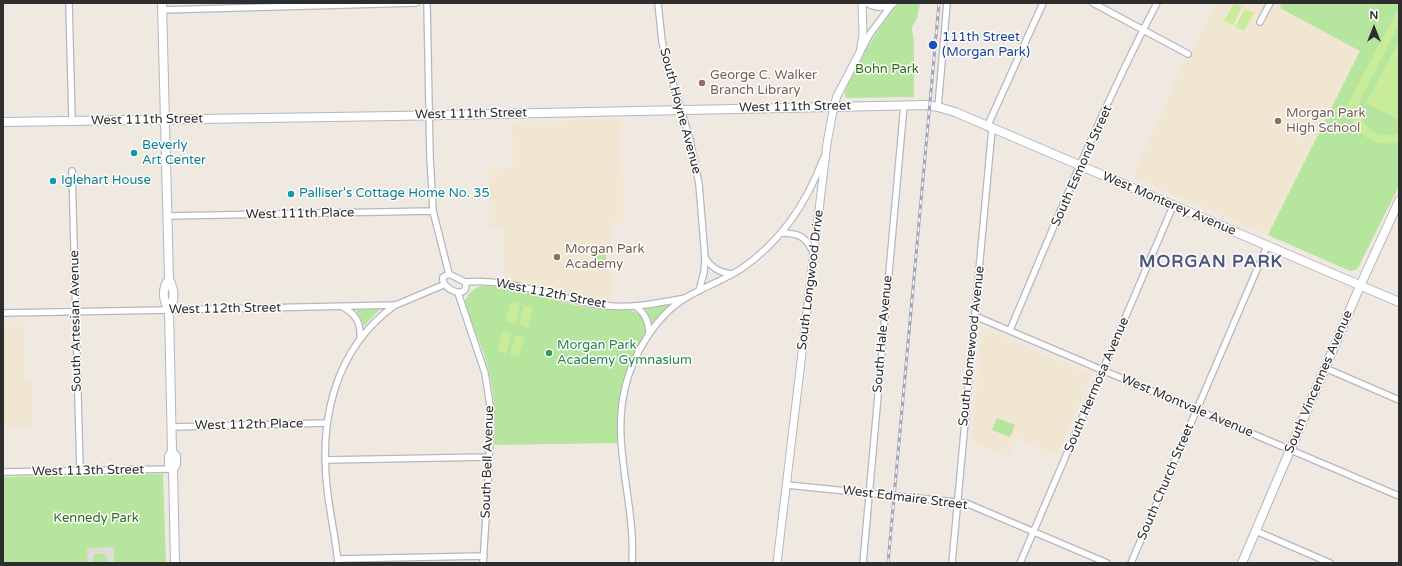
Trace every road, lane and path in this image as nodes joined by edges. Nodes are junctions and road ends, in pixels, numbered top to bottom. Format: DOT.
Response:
graph roads {
  1 [pos="69,3"];
  2 [pos="416,3"];
  3 [pos="427,3"];
  4 [pos="658,3"];
  5 [pos="862,3"];
  6 [pos="868,3"];
  7 [pos="893,3"];
  8 [pos="948,3"];
  9 [pos="1043,3"];
  10 [pos="1093,3"];
  11 [pos="1157,3"];
  12 [pos="1270,3"];
  13 [pos="162,7"];
  14 [pos="1260,22"];
  15 [pos="1143,30"];
  16 [pos="860,52"];
  17 [pos="1188,54"];
  18 [pos="904,105"];
  19 [pos="834,106"];
  20 [pos="938,107"];
  21 [pos="681,110"];
  22 [pos="430,115"];
  23 [pos="165,120"];
  24 [pos="72,121"];
  25 [pos="3,122"];
  26 [pos="989,128"];
  27 [pos="828,143"];
  28 [pos="1080,166"];
  29 [pos="72,172"];
  30 [pos="1399,201"];
  31 [pos="1173,206"];
  32 [pos="433,211"];
  33 [pos="167,216"];
  34 [pos="781,233"];
  35 [pos="1267,246"];
  36 [pos="814,255"];
  37 [pos="705,258"];
  38 [pos="449,274"];
  39 [pos="732,274"];
  40 [pos="465,282"];
  41 [pos="443,285"];
  42 [pos="1360,286"];
  43 [pos="699,291"];
  44 [pos="458,293"];
  45 [pos="685,298"];
  46 [pos="1399,302"];
  47 [pos="396,305"];
  48 [pos="343,306"];
  49 [pos="635,306"];
  50 [pos="169,310"];
  51 [pos="76,312"];
  52 [pos="3,313"];
  53 [pos="975,316"];
  54 [pos="1010,330"];
  55 [pos="649,332"];
  56 [pos="360,337"];
  57 [pos="1325,368"];
  58 [pos="1103,370"];
  59 [pos="1399,400"];
  60 [pos="1197,409"];
  61 [pos="327,423"];
  62 [pos="172,427"];
  63 [pos="1290,450"];
  64 [pos="489,457"];
  65 [pos="325,460"];
  66 [pos="173,469"];
  67 [pos="80,471"];
  68 [pos="3,472"];
  69 [pos="786,485"];
  70 [pos="869,493"];
  71 [pos="1399,496"];
  72 [pos="957,502"];
  73 [pos="1256,531"];
  74 [pos="1034,532"];
  75 [pos="484,556"];
  76 [pos="338,561"];
  77 [pos="175,563"];
  78 [pos="483,563"];
  79 [pos="632,563"];
  80 [pos="777,563"];
  81 [pos="863,563"];
  82 [pos="952,563"];
  83 [pos="1020,563"];
  84 [pos="1107,563"];
  85 [pos="1132,563"];
  86 [pos="1242,563"];
  87 [pos="1330,563"];
  1 -- 24 [label="street"];
  2 -- 13 [label="street"];
  3 -- 22 [label="street"];
  4 -- 21 [label="street, South Hoyne Avenue"];
  5 -- 16 [label="street, South Longwood Drive"];
  6 -- 7 [label="street"];
  7 -- 16 [label="street"];
  8 -- 20 [label="street"];
  9 -- 26 [label="street, South Homewood Avenue"];
  10 -- 15 [label="street"];
  11 -- 15 [label="street, South Esmond Street"];
  12 -- 14 [label="street"];
  13 -- 23 [label="main road"];
  15 -- 17 [label="street"];
  15 -- 28 [label="street, South Esmond Street"];
  16 -- 19 [label="street, South Longwood Drive"];
  18 -- 19 [label="main road, West 111th Street"];
  18 -- 20 [label="main road, West 111th Street"];
  18 -- 70 [label="street, South Hale Avenue"];
  19 -- 21 [label="main road, West 111th Street"];
  19 -- 27 [label="street, South Longwood Drive"];
  20 -- 26 [label="main road, West Monterey Avenue"];
  21 -- 22 [label="main road, West 111th Street"];
  21 -- 37 [label="street, South Hoyne Avenue"];
  22 -- 23 [label="main road, West 111th Street"];
  22 -- 32 [label="street"];
  23 -- 24 [label="main road, West 111th Street"];
  23 -- 33 [label="main road"];
  24 -- 25 [label="main road, West 111th Street"];
  26 -- 28 [label="main road, West Monterey Avenue"];
  26 -- 53 [label="street, South Homewood Avenue"];
  27 -- 34 [label="street"];
  27 -- 36 [label="street, South Longwood Drive"];
  28 -- 31 [label="main road, West Monterey Avenue"];
  28 -- 54 [label="street, South Esmond Street"];
  29 -- 51 [label="street, South Artesian Avenue"];
  30 -- 42 [label="main road, South Vincennes Avenue"];
  31 -- 35 [label="main road, West Monterey Avenue"];
  31 -- 58 [label="street, South Hermosa Avenue"];
  32 -- 33 [label="street, West 111th Place"];
  32 -- 38 [label="street"];
  33 -- 50 [label="main road"];
  34 -- 36 [label="street"];
  34 -- 39 [label="street"];
  35 -- 42 [label="main road, West Monterey Avenue"];
  35 -- 60 [label="street, South Church Street"];
  36 -- 69 [label="street, South Longwood Drive"];
  37 -- 39 [label="street"];
  37 -- 43 [label="street, South Hoyne Avenue"];
  38 -- 40 [label="street"];
  38 -- 41 [label="street"];
  39 -- 43 [label="street"];
  40 -- 44 [label="street"];
  40 -- 49 [label="street, West 112th Street"];
  41 -- 44 [label="street"];
  41 -- 47 [label="street, West 112th Street"];
  42 -- 46 [label="main road, West Monterey Avenue"];
  42 -- 57 [label="main road, South Vincennes Avenue"];
  43 -- 45 [label="street"];
  44 -- 64 [label="street, South Bell Avenue"];
  45 -- 49 [label="street, West 112th Street"];
  45 -- 55 [label="street"];
  47 -- 48 [label="street, West 112th Street"];
  47 -- 56 [label="street"];
  48 -- 50 [label="street, West 112th Street"];
  48 -- 56 [label="street"];
  49 -- 55 [label="street"];
  50 -- 51 [label="street, West 112th Street"];
  50 -- 62 [label="main road"];
  51 -- 52 [label="street, West 112th Street"];
  51 -- 67 [label="street, South Artesian Avenue"];
  53 -- 54 [label="street, West Montvale Avenue"];
  53 -- 72 [label="street, South Homewood Avenue"];
  54 -- 58 [label="street, West Montvale Avenue"];
  55 -- 79 [label="street"];
  56 -- 61 [label="street"];
  57 -- 59 [label="street"];
  57 -- 63 [label="main road, South Vincennes Avenue"];
  58 -- 60 [label="street, West Montvale Avenue"];
  58 -- 74 [label="street, South Hermosa Avenue"];
  60 -- 63 [label="street, West Montvale Avenue"];
  60 -- 85 [label="street, South Church Street"];
  61 -- 62 [label="street, West 112th Place"];
  61 -- 65 [label="street"];
  62 -- 66 [label="main road"];
  63 -- 71 [label="street, West Montvale Avenue"];
  63 -- 73 [label="main road, South Vincennes Avenue"];
  64 -- 65 [label="street"];
  64 -- 75 [label="street, South Bell Avenue"];
  65 -- 76 [label="street"];
  66 -- 67 [label="street, West 113th Street"];
  66 -- 77 [label="main road"];
  67 -- 68 [label="street, West 113th Street"];
  69 -- 70 [label="street, West Edmaire Street"];
  69 -- 80 [label="street, South Longwood Drive"];
  70 -- 72 [label="street, West Edmaire Street"];
  70 -- 81 [label="street, South Hale Avenue"];
  72 -- 74 [label="street, West Edmaire Street"];
  72 -- 82 [label="street, South Homewood Avenue"];
  73 -- 86 [label="main road, South Vincennes Avenue"];
  73 -- 87 [label="street"];
  74 -- 83 [label="street, South Hermosa Avenue"];
  74 -- 84 [label="street, West Edmaire Street"];
  75 -- 76 [label="street"];
  75 -- 78 [label="street, South Bell Avenue"];
}
